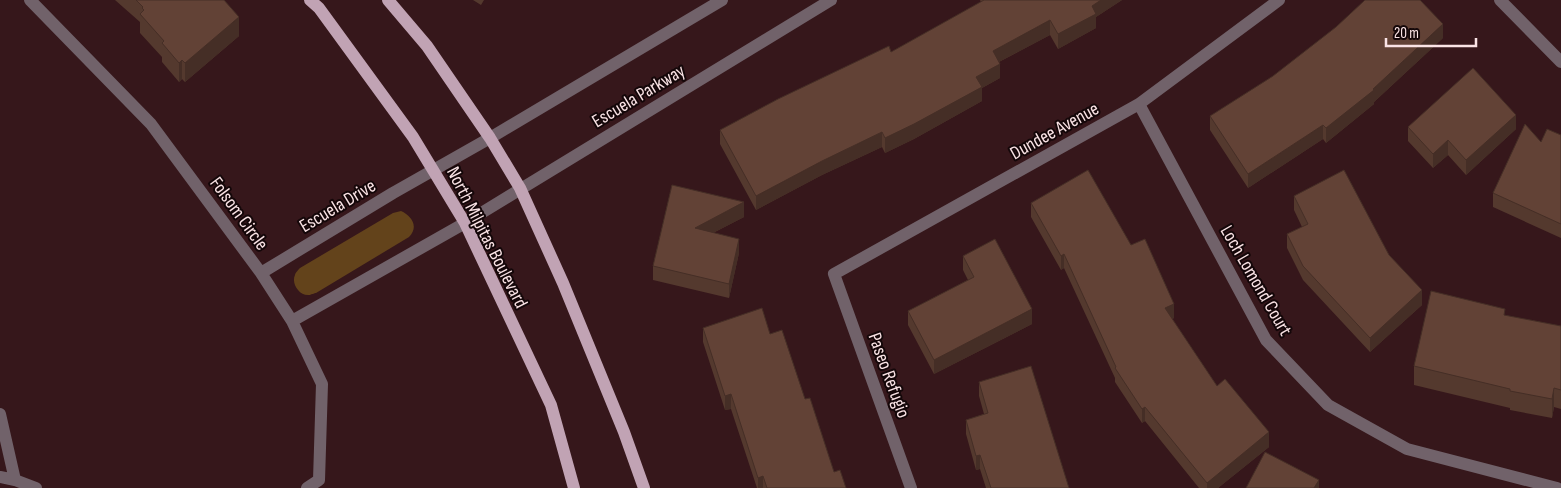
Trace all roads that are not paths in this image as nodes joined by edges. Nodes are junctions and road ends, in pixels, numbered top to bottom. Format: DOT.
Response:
graph roads {
  1 [pos="30,0"];
  2 [pos="310,0"];
  3 [pos="388,0"];
  4 [pos="722,0"];
  5 [pos="831,0"];
  6 [pos="1279,0"];
  7 [pos="1500,0"];
  8 [pos="1561,62"];
  9 [pos="1139,104"];
  10 [pos="490,138"];
  11 [pos="433,170"];
  12 [pos="520,188"];
  13 [pos="465,223"];
  14 [pos="261,273"];
  15 [pos="834,274"];
  16 [pos="292,321"];
  17 [pos="0,414"];
  18 [pos="0,477"];
  19 [pos="15,480"];
  20 [pos="323,484"];
  21 [pos="36,488"];
  22 [pos="307,488"];
  23 [pos="574,488"];
  24 [pos="644,488"];
  25 [pos="911,488"];
  26 [pos="1557,488"];
  1 -- 14 [label="street, Folsom Circle"];
  2 -- 11 [label="main road, North Milpitas Boulevard"];
  3 -- 10 [label="main road"];
  4 -- 10 [label="street, Escuela Parkway"];
  5 -- 12 [label="street, Escuela Parkway"];
  6 -- 9 [label="street, Dundee Avenue"];
  7 -- 8 [label="street"];
  9 -- 15 [label="street, Dundee Avenue"];
  9 -- 26 [label="street, Loch Lomond Court"];
  10 -- 11 [label="street, Escuela Parkway"];
  10 -- 12 [label="main road"];
  11 -- 13 [label="main road, North Milpitas Boulevard"];
  11 -- 14 [label="street, Escuela Drive"];
  12 -- 13 [label="street, Escuela Parkway"];
  12 -- 24 [label="main road"];
  13 -- 16 [label="street"];
  13 -- 23 [label="main road, North Milpitas Boulevard"];
  14 -- 16 [label="street, Folsom Circle"];
  15 -- 25 [label="street, Paseo Refugio"];
  16 -- 20 [label="street, Folsom Circle"];
  17 -- 19 [label="street"];
  18 -- 19 [label="street"];
  19 -- 21 [label="street"];
  20 -- 22 [label="street, Folsom Circle"];
}
